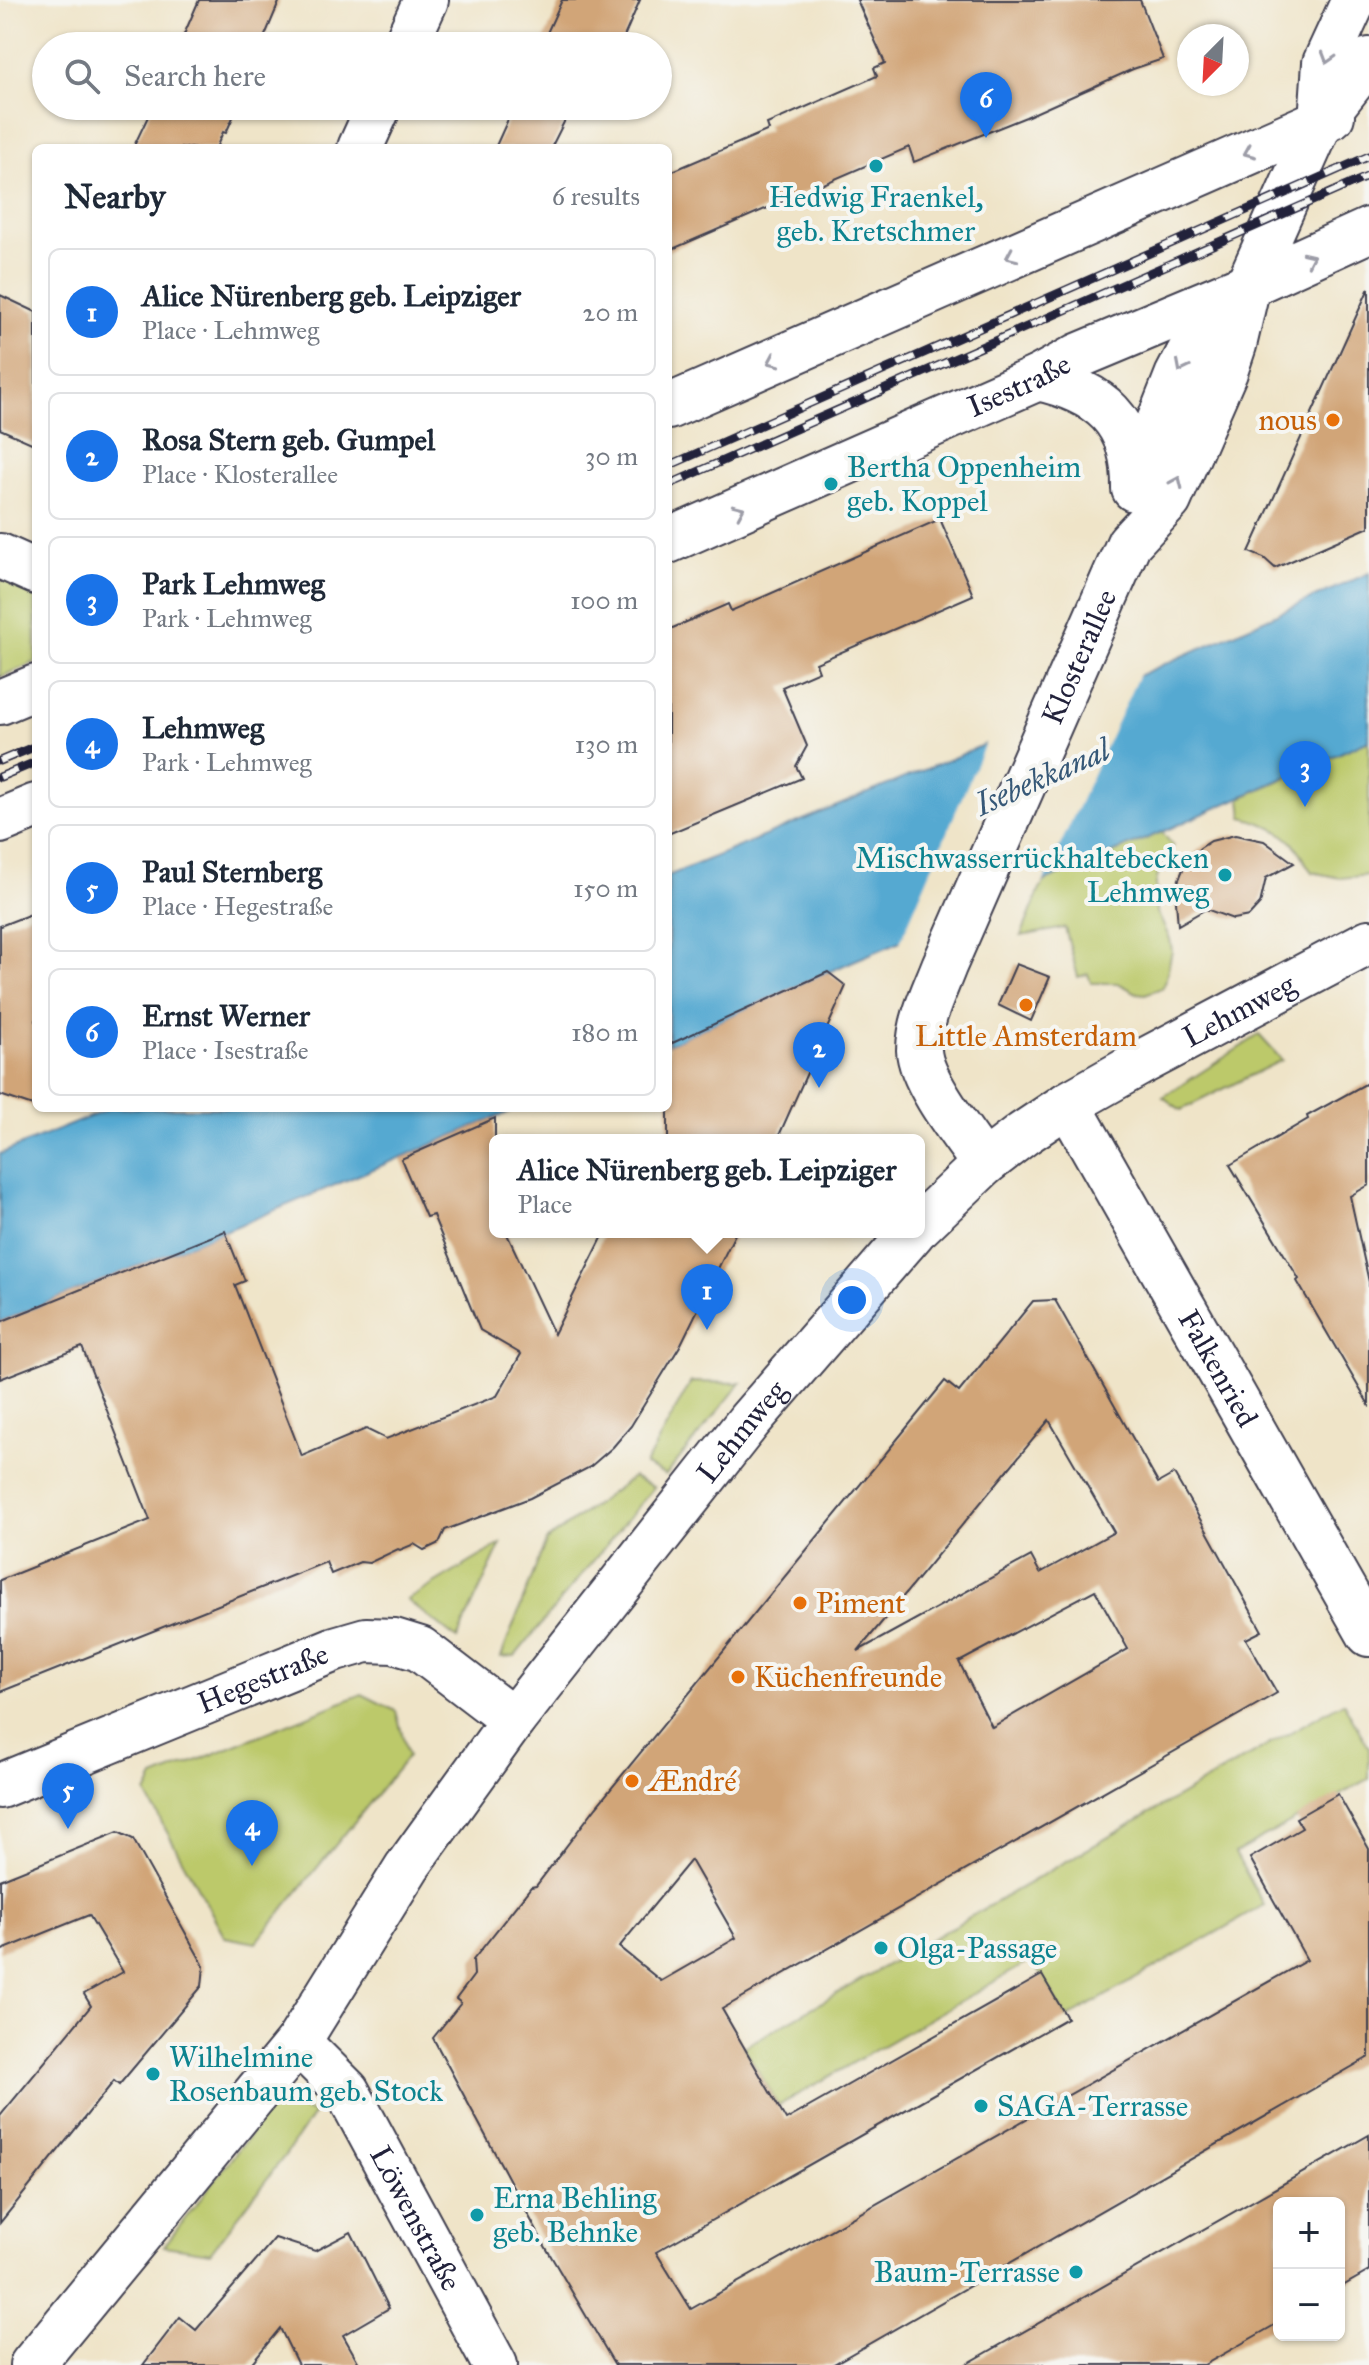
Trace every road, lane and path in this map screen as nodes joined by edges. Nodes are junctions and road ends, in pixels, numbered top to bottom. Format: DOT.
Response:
graph roads {
  1 [pos="426,0"];
  2 [pos="1354,0"];
  3 [pos="411,32"];
  4 [pos="1369,60"];
  5 [pos="1369,100"];
  6 [pos="373,120"];
  7 [pos="1321,121"];
  8 [pos="362,144"];
  9 [pos="1369,230"];
  10 [pos="1248,285"];
  11 [pos="1038,378"];
  12 [pos="672,405"];
  13 [pos="1134,485"];
  14 [pos="672,539"];
  15 [pos="1129,543"];
  16 [pos="0,556"];
  17 [pos="32,570"];
  18 [pos="32,689"];
  19 [pos="0,702"];
  20 [pos="32,808"];
  21 [pos="0,821"];
  22 [pos="1369,942"];
  23 [pos="1068,1104"];
  24 [pos="984,1164"];
  25 [pos="925,1220"];
  26 [pos="908,1238"];
  27 [pos="1369,1634"];
  28 [pos="513,1720"];
  29 [pos="0,1786"];
  30 [pos="298,2042"];
  31 [pos="32,2365"];
  32 [pos="495,2365"];
  1 -- 3 [label="street"];
  2 -- 7 [label="street, Klosterallee, one-way"];
  4 -- 7 [label="street, Klosterallee"];
  5 -- 7 [label="street"];
  6 -- 8 [label="street"];
  7 -- 10 [label="street, Klosterallee"];
  7 -- 12 [label="street, one-way"];
  10 -- 9 [label="street, Isestraße, one-way"];
  10 -- 11 [label="street, Isestraße"];
  10 -- 13 [label="street, Klosterallee, one-way"];
  15 -- 10 [label="street, Klosterallee, one-way"];
  11 -- 13 [label="street, Klosterallee"];
  14 -- 11 [label="street, Isestraße, one-way"];
  13 -- 15 [label="street, Klosterallee"];
  15 -- 24 [label="street, Klosterallee"];
  16 -- 17 [label="street"];
  18 -- 19 [label="street"];
  20 -- 21 [label="street"];
  22 -- 23 [label="street, Lehmweg"];
  23 -- 24 [label="street, Lehmweg"];
  23 -- 27 [label="street, Falkenried"];
  24 -- 25 [label="street, Lehmweg"];
  26 -- 28 [label="street, Lehmweg"];
  28 -- 29 [label="street, Hegestraße"];
  28 -- 30 [label="street, Lehmweg"];
  30 -- 31 [label="street, Lehmweg"];
  30 -- 32 [label="street, Löwenstraße"];
}
